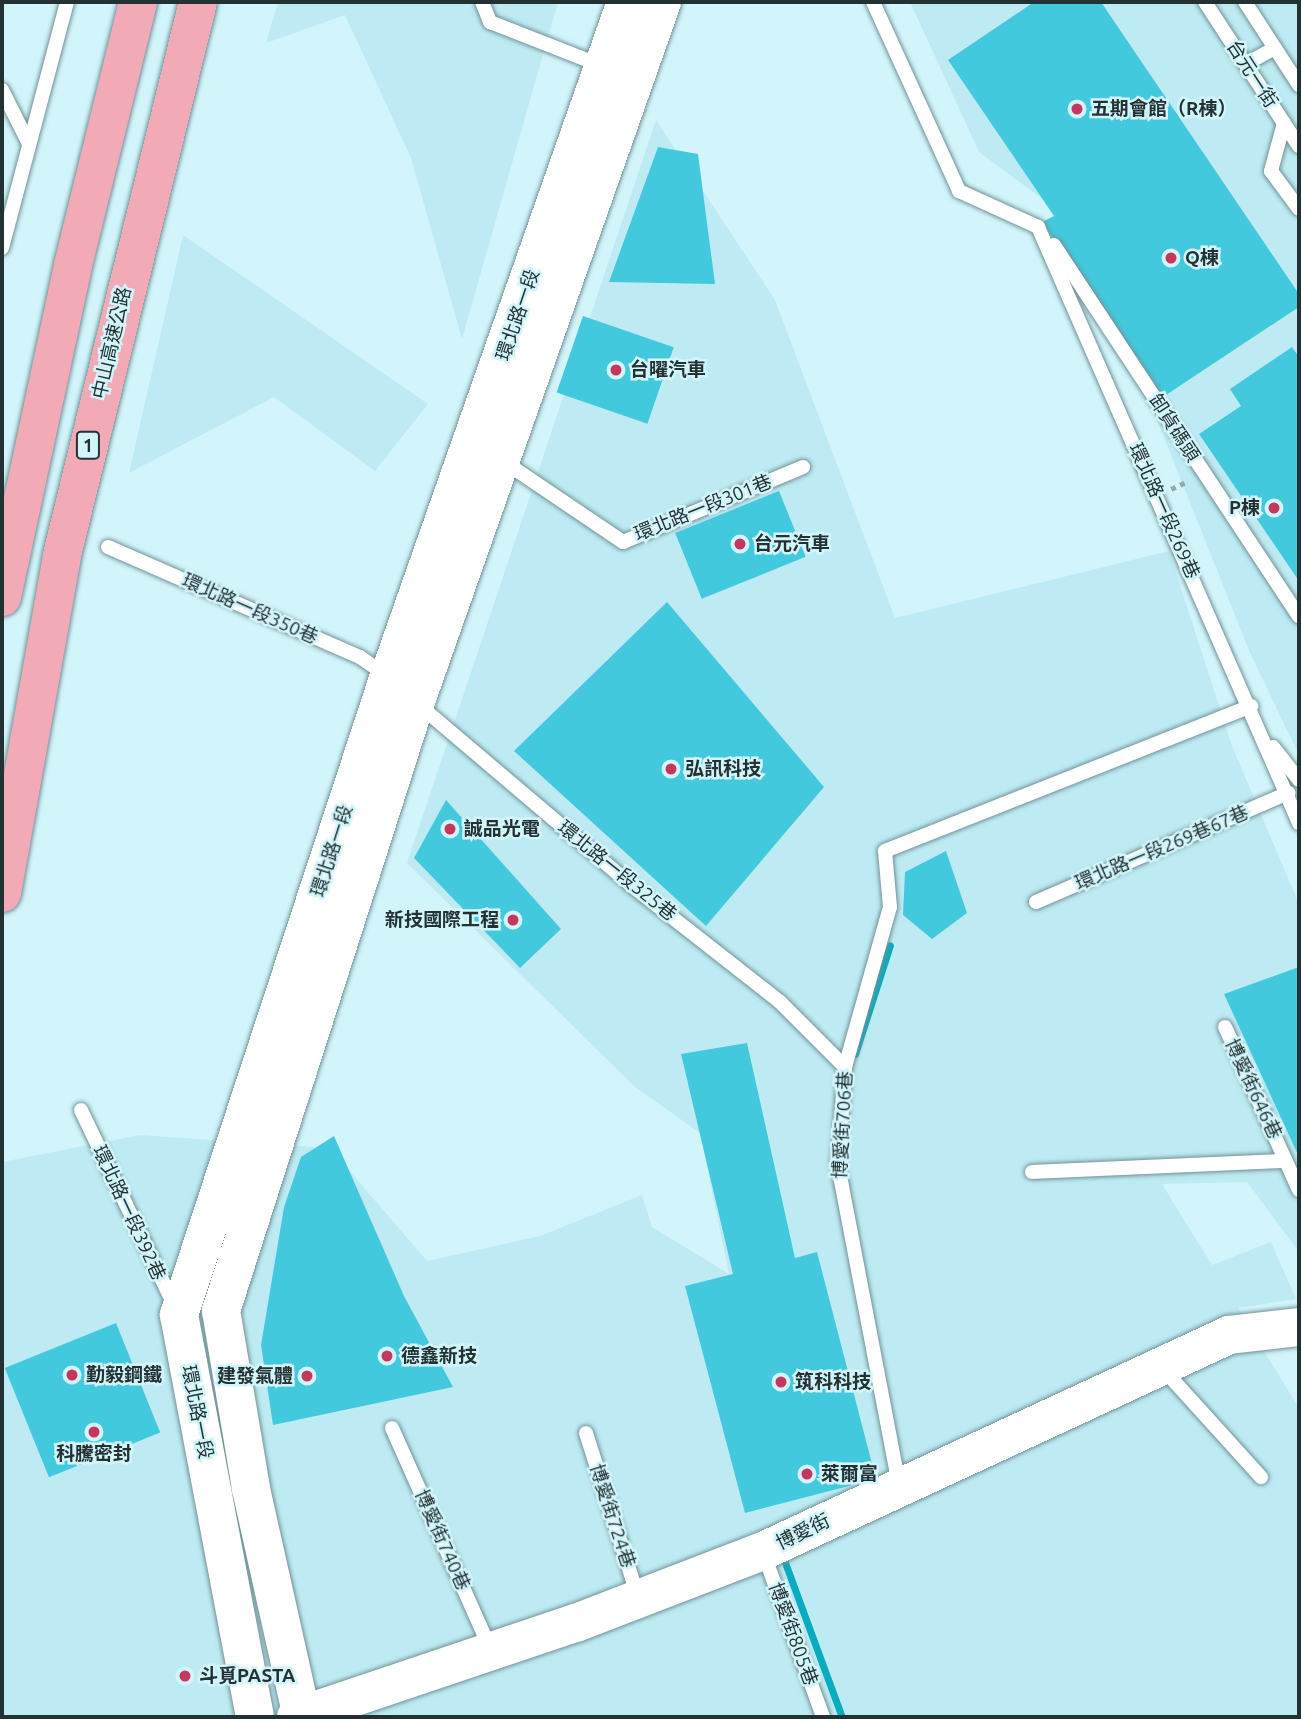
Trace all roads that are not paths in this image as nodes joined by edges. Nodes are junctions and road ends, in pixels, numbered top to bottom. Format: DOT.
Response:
graph roads {
  1 [pos="67,2"];
  2 [pos="138,2"];
  3 [pos="198,2"];
  4 [pos="482,2"];
  5 [pos="626,2"];
  6 [pos="662,2"];
  7 [pos="873,2"];
  8 [pos="1205,2"];
  9 [pos="1245,2"];
  10 [pos="1275,47"];
  11 [pos="1245,64"];
  12 [pos="604,67"];
  13 [pos="1299,85"];
  14 [pos="2,90"];
  15 [pos="1284,122"];
  16 [pos="29,144"];
  17 [pos="1299,146"];
  18 [pos="1299,209"];
  19 [pos="1046,244"];
  20 [pos="2,248"];
  21 [pos="502,460"];
  22 [pos="803,467"];
  23 [pos="108,547"];
  24 [pos="2,597"];
  25 [pos="1299,617"];
  26 [pos="402,689"];
  27 [pos="1251,706"];
  28 [pos="1262,732"];
  29 [pos="1299,780"];
  30 [pos="1288,793"];
  31 [pos="1299,823"];
  32 [pos="2,893"];
  33 [pos="1036,902"];
  34 [pos="1225,1027"];
  35 [pos="845,1067"];
  36 [pos="81,1110"];
  37 [pos="1286,1161"];
  38 [pos="1032,1172"];
  39 [pos="1299,1190"];
  40 [pos="179,1315"];
  41 [pos="1299,1327"];
  42 [pos="1163,1369"];
  43 [pos="392,1428"];
  44 [pos="586,1433"];
  45 [pos="1261,1477"];
  46 [pos="899,1485"];
  47 [pos="763,1551"];
  48 [pos="639,1598"];
  49 [pos="491,1652"];
  50 [pos="254,1717"];
  51 [pos="300,1717"];
  52 [pos="823,1717"];
  1 -- 16 [label="lane"];
  2 -- 24 [label="highway"];
  3 -- 32 [label="highway, 中山高速公路 / 1"];
  4 -- 12 [label="lane"];
  5 -- 12 [label="street, 環北路一段"];
  6 -- 21 [label="street, 環北路一段"];
  7 -- 19 [label="lane, 環北路一段269巷"];
  8 -- 11 [label="lane, 台元一街"];
  9 -- 10 [label="lane, 台元一街"];
  10 -- 11 [label="lane"];
  10 -- 13 [label="lane, 台元一街"];
  11 -- 15 [label="lane, 台元一街"];
  12 -- 26 [label="street, 環北路一段"];
  14 -- 16 [label="lane"];
  15 -- 17 [label="lane, 台元一街"];
  15 -- 18 [label="lane"];
  16 -- 20 [label="lane"];
  19 -- 25 [label="lane, 卸貨碼頭"];
  19 -- 27 [label="lane, 環北路一段269巷"];
  21 -- 22 [label="lane, 環北路一段301巷"];
  21 -- 26 [label="street, 環北路一段"];
  23 -- 26 [label="lane, 環北路一段350巷"];
  26 -- 35 [label="lane, 環北路一段325巷"];
  26 -- 40 [label="street, 環北路一段"];
  26 -- 51 [label="street, 環北路一段"];
  27 -- 28 [label="lane, 環北路一段269巷"];
  27 -- 35 [label="lane, 博愛街706巷"];
  28 -- 29 [label="lane"];
  28 -- 30 [label="lane"];
  30 -- 31 [label="lane"];
  30 -- 33 [label="lane, 環北路一段269巷67巷"];
  34 -- 37 [label="lane, 博愛街646巷"];
  35 -- 46 [label="lane, 博愛街706巷"];
  36 -- 40 [label="lane, 環北路一段392巷"];
  37 -- 38 [label="lane"];
  37 -- 39 [label="lane, 博愛街646巷"];
  40 -- 50 [label="street, 環北路一段"];
  41 -- 42 [label="street, 博愛街"];
  42 -- 45 [label="lane"];
  42 -- 46 [label="street, 博愛街"];
  43 -- 49 [label="lane, 博愛街740巷"];
  44 -- 48 [label="lane, 博愛街724巷"];
  46 -- 47 [label="street, 博愛街"];
  47 -- 48 [label="street, 博愛街"];
  47 -- 52 [label="lane, 博愛街805巷"];
  48 -- 49 [label="street, 博愛街"];
  49 -- 51 [label="street, 博愛街"];
}
